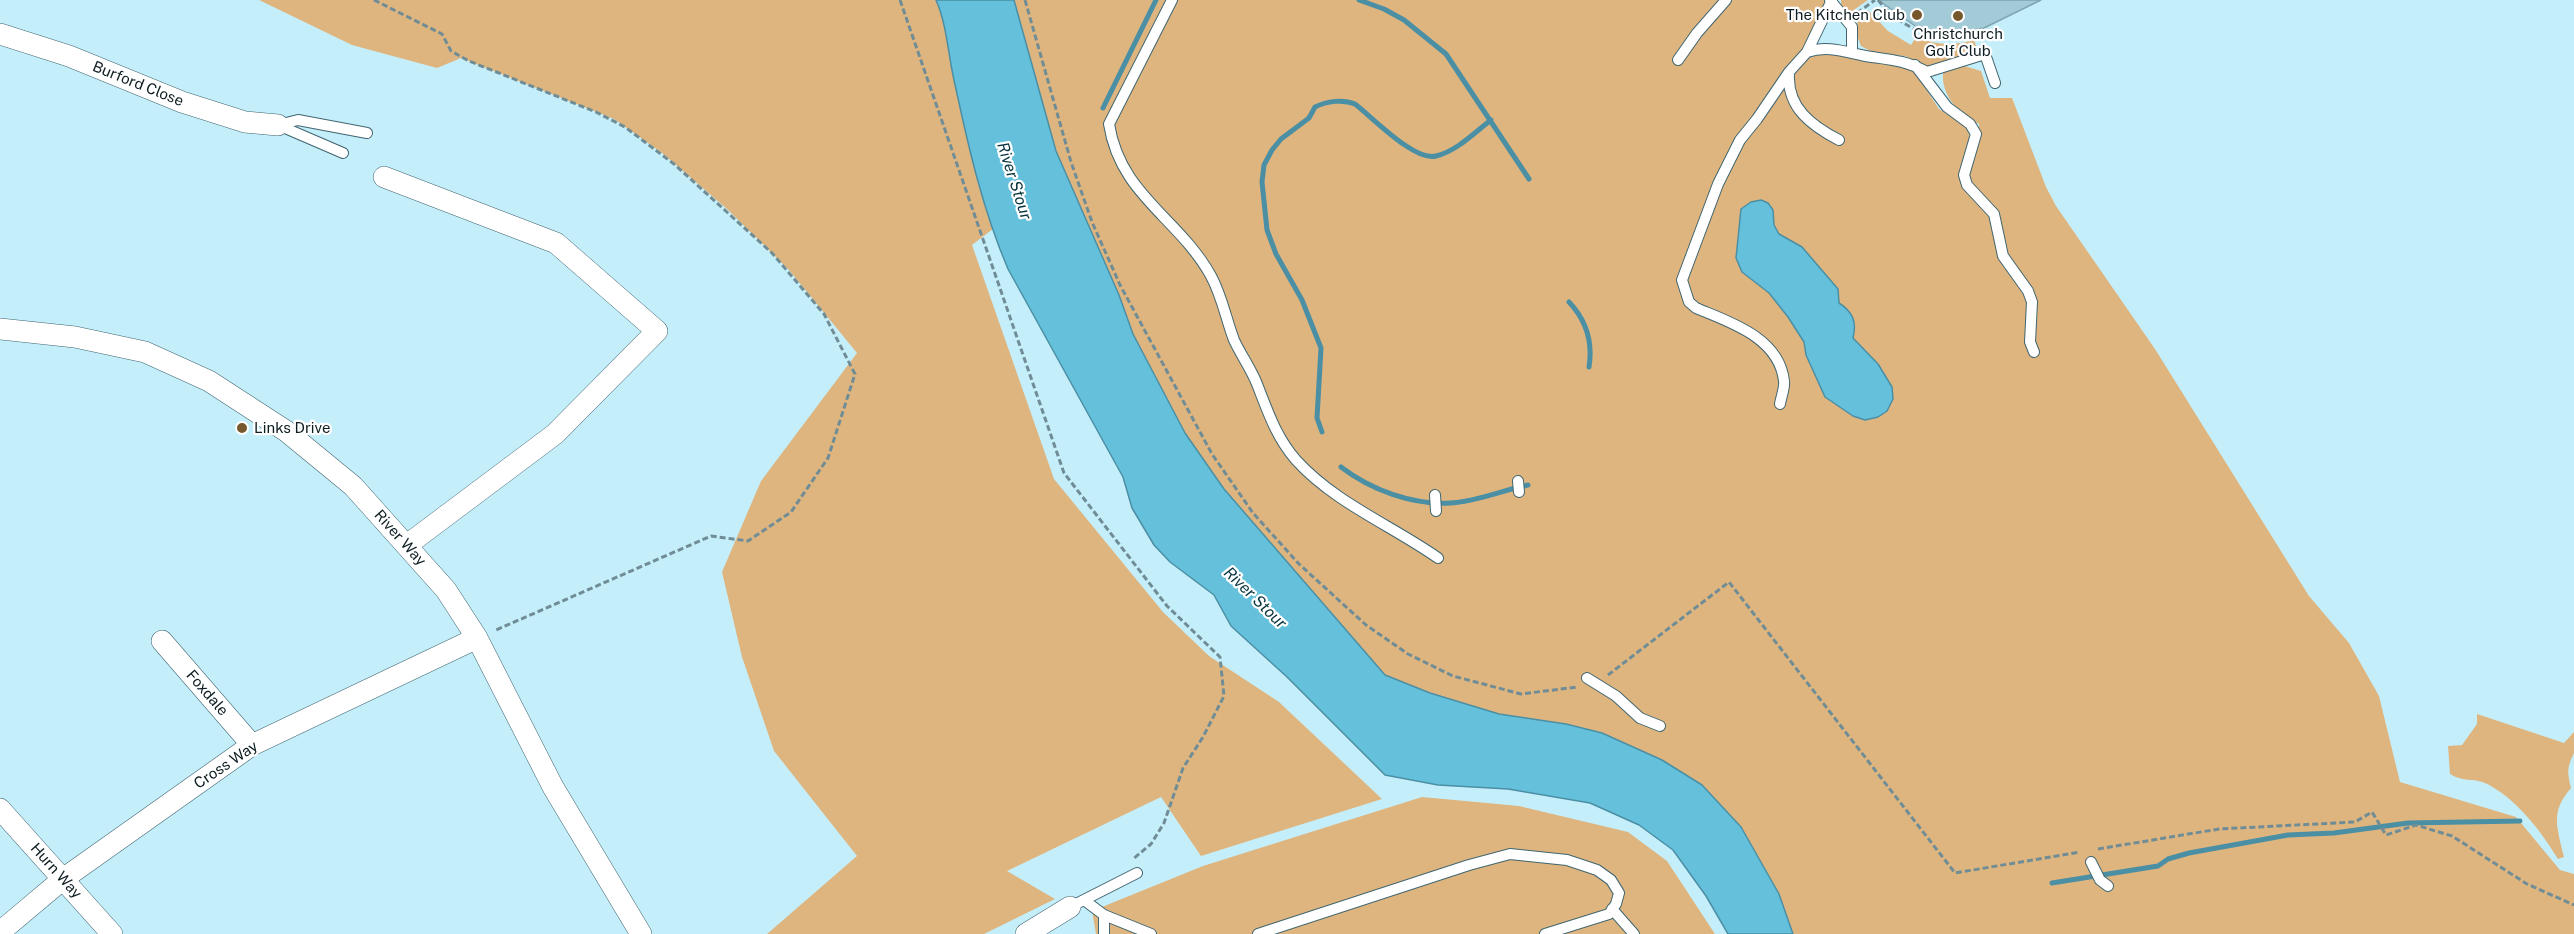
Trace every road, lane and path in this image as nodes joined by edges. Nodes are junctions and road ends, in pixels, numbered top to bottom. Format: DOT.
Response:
graph roads {
  1 [pos="900,0"];
  2 [pos="1025,0"];
  3 [pos="1172,0"];
  4 [pos="1726,0"];
  5 [pos="1876,0"];
  6 [pos="1831,1"];
  7 [pos="1848,21"];
  8 [pos="0,34"];
  9 [pos="1979,35"];
  10 [pos="1852,51"];
  11 [pos="1808,52"];
  12 [pos="1678,60"];
  13 [pos="1915,65"];
  14 [pos="1789,72"];
  15 [pos="1995,83"];
  16 [pos="278,125"];
  17 [pos="367,133"];
  18 [pos="1839,140"];
  19 [pos="343,153"];
  20 [pos="384,177"];
  21 [pos="0,328"];
  22 [pos="2034,352"];
  23 [pos="1780,404"];
  24 [pos="1435,495"];
  25 [pos="1436,511"];
  26 [pos="406,545"];
  27 [pos="1437,558"];
  28 [pos="477,638"];
  29 [pos="162,640"];
  30 [pos="1591,680"];
  31 [pos="1660,726"];
  32 [pos="252,745"];
  33 [pos="0,809"];
  34 [pos="2093,850"];
  35 [pos="2081,852"];
  36 [pos="2091,862"];
  37 [pos="1137,873"];
  38 [pos="63,879"];
  39 [pos="2108,886"];
  40 [pos="1077,903"];
  41 [pos="2574,905"];
  42 [pos="1612,909"];
  43 [pos="1104,915"];
  44 [pos="0,932"];
  45 [pos="112,934"];
  46 [pos="641,934"];
  47 [pos="1026,934"];
  48 [pos="1104,934"];
  49 [pos="1151,934"];
  50 [pos="1258,934"];
  51 [pos="1545,934"];
  52 [pos="1634,934"];
  1 -- 37 [label="path"];
  2 -- 30 [label="path"];
  3 -- 27 [label="lane"];
  4 -- 12 [label="lane"];
  5 -- 7 [label="path"];
  5 -- 9 [label="path"];
  6 -- 7 [label="lane"];
  6 -- 11 [label="lane"];
  7 -- 10 [label="lane"];
  8 -- 16 [label="street, Burford Close"];
  10 -- 11 [label="lane"];
  10 -- 13 [label="lane"];
  11 -- 14 [label="lane"];
  13 -- 15 [label="lane"];
  13 -- 22 [label="lane"];
  14 -- 18 [label="lane"];
  14 -- 23 [label="lane"];
  16 -- 17 [label="lane"];
  16 -- 19 [label="lane"];
  20 -- 26 [label="street"];
  21 -- 26 [label="street, River Way"];
  24 -- 25 [label="lane"];
  26 -- 28 [label="street, River Way"];
  28 -- 32 [label="street, Cross Way"];
  28 -- 46 [label="street, River Way"];
  29 -- 32 [label="street, Foxdale"];
  30 -- 31 [label="lane"];
  30 -- 35 [label="path"];
  32 -- 38 [label="street, Cross Way"];
  33 -- 38 [label="street, Hurn Way"];
  34 -- 41 [label="path"];
  36 -- 39 [label="lane"];
  37 -- 40 [label="lane"];
  38 -- 44 [label="street, Cross Way"];
  38 -- 45 [label="street, Hurn Way"];
  40 -- 43 [label="lane"];
  40 -- 47 [label="street"];
  42 -- 50 [label="lane"];
  42 -- 51 [label="lane"];
  42 -- 52 [label="lane"];
  43 -- 48 [label="lane"];
  43 -- 49 [label="lane"];
}
